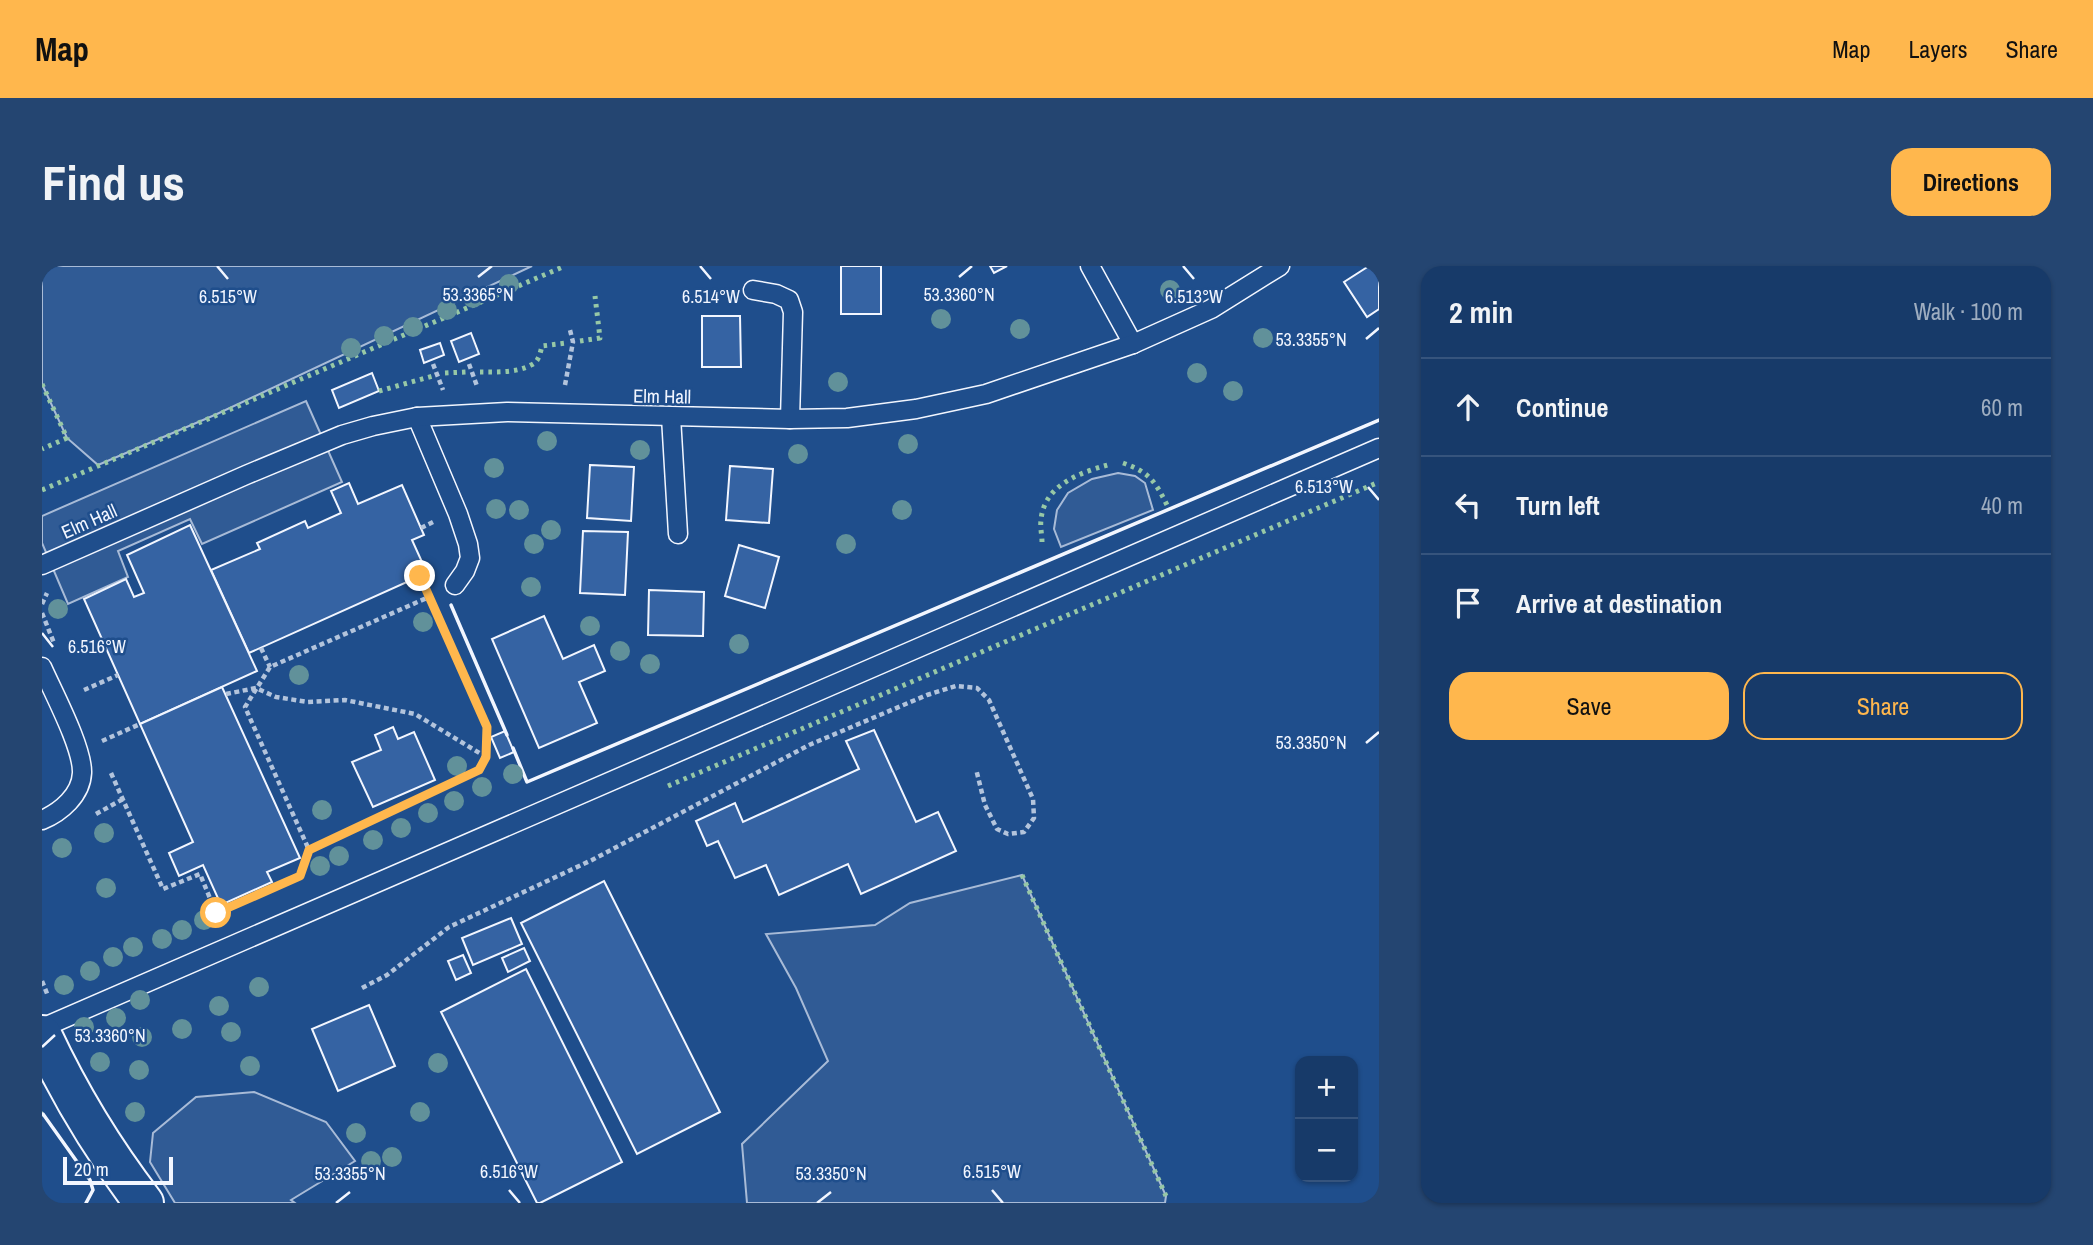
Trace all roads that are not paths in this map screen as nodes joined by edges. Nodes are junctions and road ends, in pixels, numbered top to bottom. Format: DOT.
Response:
graph roads {
  1 [pos="1090,266"];
  2 [pos="1280,266"];
  3 [pos="753,290"];
  4 [pos="1133,344"];
  5 [pos="417,417"];
  6 [pos="671,417"];
  7 [pos="790,419"];
  8 [pos="1379,448"];
  9 [pos="678,534"];
  10 [pos="42,565"];
  11 [pos="455,585"];
  12 [pos="42,667"];
  13 [pos="42,820"];
  14 [pos="42,1028"];
  15 [pos="42,1035"];
  16 [pos="144,1203"];
  1 -- 4 [label="lane"];
  2 -- 4 [label="lane, Elm Hall"];
  3 -- 7 [label="lane"];
  4 -- 7 [label="lane, Elm Hall"];
  5 -- 6 [label="lane, Elm Hall"];
  5 -- 10 [label="lane, Elm Hall"];
  5 -- 11 [label="lane"];
  6 -- 7 [label="lane, Elm Hall"];
  6 -- 9 [label="lane"];
  8 -- 14 [label="lane"];
  12 -- 13 [label="lane"];
  15 -- 16 [label="street"];
}
